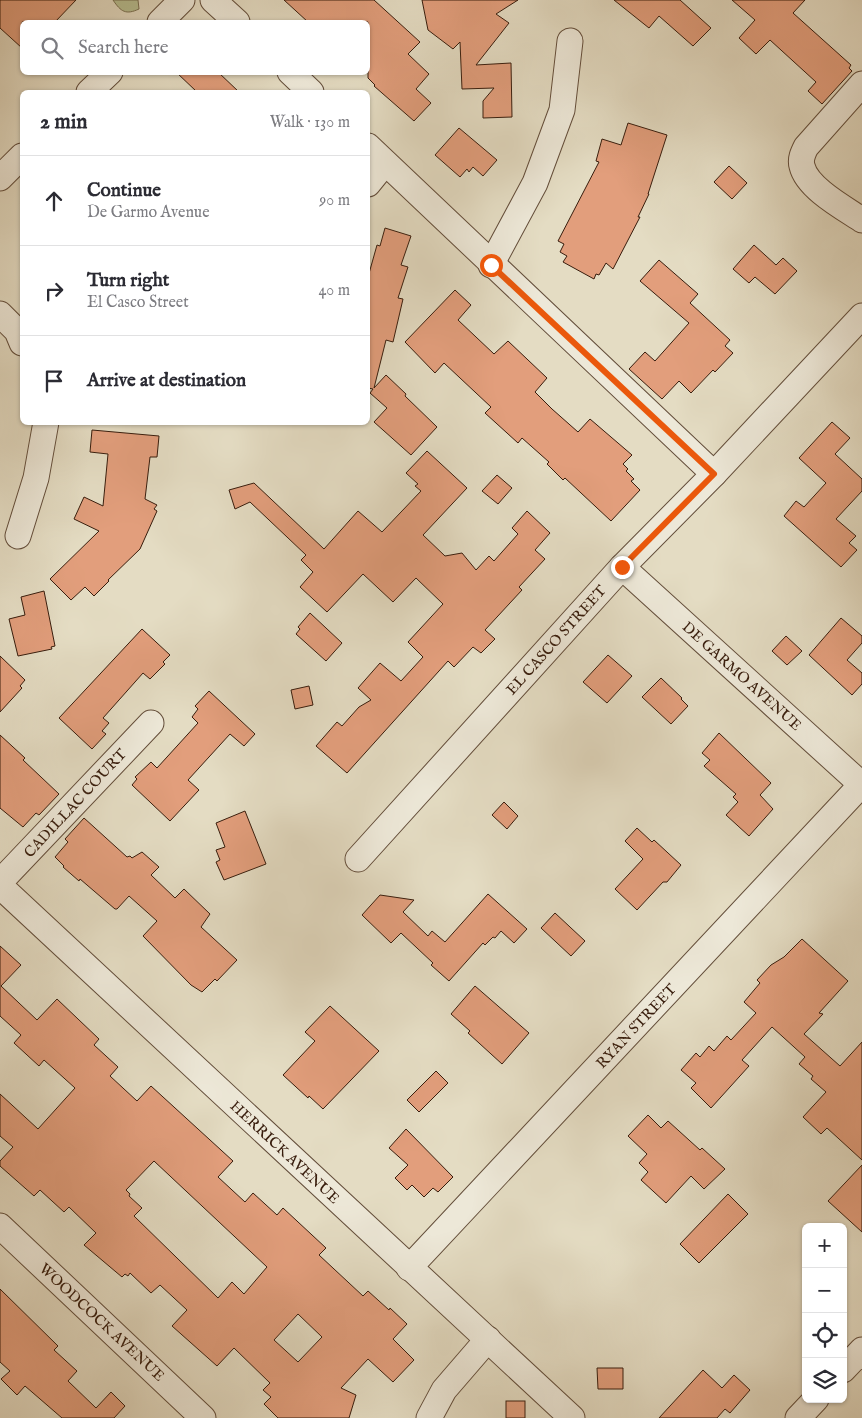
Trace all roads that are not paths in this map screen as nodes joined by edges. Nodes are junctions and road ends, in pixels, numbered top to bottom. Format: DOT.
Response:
graph roads {
  1 [pos="182,0"];
  2 [pos="213,0"];
  3 [pos="162,20"];
  4 [pos="235,20"];
  5 [pos="570,41"];
  6 [pos="107,75"];
  7 [pos="293,75"];
  8 [pos="862,84"];
  9 [pos="91,90"];
  10 [pos="309,90"];
  11 [pos="376,154"];
  12 [pos="20,158"];
  13 [pos="370,176"];
  14 [pos="0,178"];
  15 [pos="862,220"];
  16 [pos="491,265"];
  17 [pos="0,314"];
  18 [pos="862,316"];
  19 [pos="20,338"];
  20 [pos="45,425"];
  21 [pos="714,474"];
  22 [pos="18,536"];
  23 [pos="622,567"];
  24 [pos="150,723"];
  25 [pos="862,784"];
  26 [pos="358,859"];
  27 [pos="0,884"];
  28 [pos="0,1226"];
  29 [pos="410,1268"];
  30 [pos="488,1339"];
  31 [pos="862,1350"];
  32 [pos="847,1366"];
  33 [pos="812,1403"];
  34 [pos="203,1418"];
  35 [pos="429,1418"];
  36 [pos="572,1418"];
  37 [pos="798,1418"];
  1 -- 3 [label="street"];
  2 -- 4 [label="street"];
  5 -- 16 [label="street"];
  6 -- 9 [label="street"];
  7 -- 10 [label="street"];
  8 -- 15 [label="street"];
  11 -- 13 [label="street"];
  11 -- 16 [label="street"];
  12 -- 14 [label="street"];
  16 -- 21 [label="street"];
  17 -- 19 [label="street"];
  18 -- 21 [label="street, EL CASCO STREET"];
  20 -- 22 [label="street"];
  21 -- 23 [label="street, EL CASCO STREET"];
  23 -- 25 [label="street, DE GARMO AVENUE"];
  23 -- 26 [label="street, EL CASCO STREET"];
  24 -- 27 [label="street, CADILLAC COURT"];
  25 -- 29 [label="street, RYAN STREET"];
  27 -- 29 [label="street, HERRICK AVENUE"];
  28 -- 34 [label="street, WOODCOCK AVENUE"];
  29 -- 30 [label="street, HERRICK AVENUE"];
  30 -- 35 [label="street"];
  30 -- 36 [label="street, HERRICK AVENUE"];
  31 -- 32 [label="street"];
  33 -- 37 [label="street"];
}
